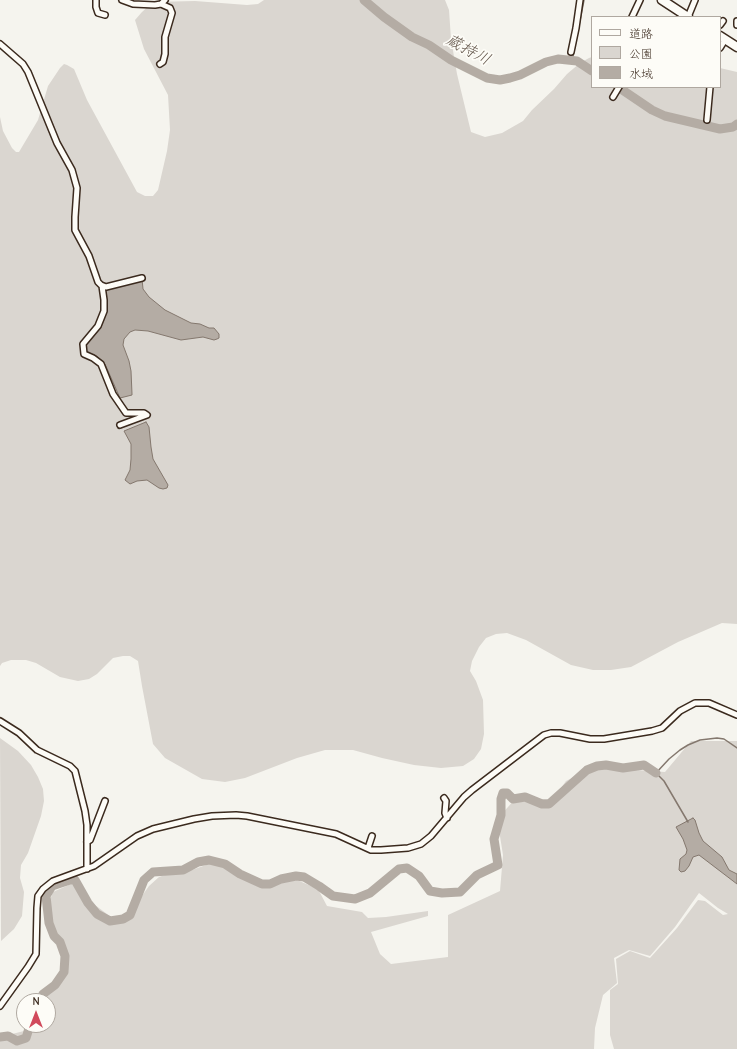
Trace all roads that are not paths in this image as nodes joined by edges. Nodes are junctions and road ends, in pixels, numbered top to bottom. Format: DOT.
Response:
graph roads {
  1 [pos="96,0"];
  2 [pos="122,0"];
  3 [pos="580,0"];
  4 [pos="640,0"];
  5 [pos="662,0"];
  6 [pos="695,0"];
  7 [pos="163,2"];
  8 [pos="105,15"];
  9 [pos="632,16"];
  10 [pos="686,16"];
  11 [pos="688,16"];
  12 [pos="737,21"];
  13 [pos="737,25"];
  14 [pos="723,38"];
  15 [pos="0,44"];
  16 [pos="737,47"];
  17 [pos="571,52"];
  18 [pos="160,64"];
  19 [pos="618,88"];
  20 [pos="710,88"];
  21 [pos="613,96"];
  22 [pos="707,120"];
  23 [pos="142,278"];
  24 [pos="102,286"];
  25 [pos="120,425"];
  26 [pos="737,715"];
  27 [pos="0,720"];
  28 [pos="444,798"];
  29 [pos="105,801"];
  30 [pos="447,818"];
  31 [pos="372,836"];
  32 [pos="87,842"];
  33 [pos="368,848"];
  34 [pos="87,869"];
  35 [pos="0,1006"];
  1 -- 8 [label="street"];
  2 -- 7 [label="street"];
  3 -- 17 [label="street"];
  4 -- 9 [label="street"];
  5 -- 10 [label="main road"];
  6 -- 11 [label="street"];
  7 -- 18 [label="street"];
  12 -- 13 [label="street"];
  14 -- 16 [label="main road"];
  15 -- 24 [label="street"];
  19 -- 21 [label="street"];
  20 -- 22 [label="street"];
  23 -- 24 [label="street"];
  24 -- 25 [label="street"];
  26 -- 30 [label="street"];
  27 -- 32 [label="street"];
  28 -- 30 [label="street"];
  29 -- 32 [label="street"];
  30 -- 33 [label="street"];
  31 -- 33 [label="street"];
  32 -- 34 [label="street"];
  33 -- 34 [label="street"];
  34 -- 35 [label="street"];
}
